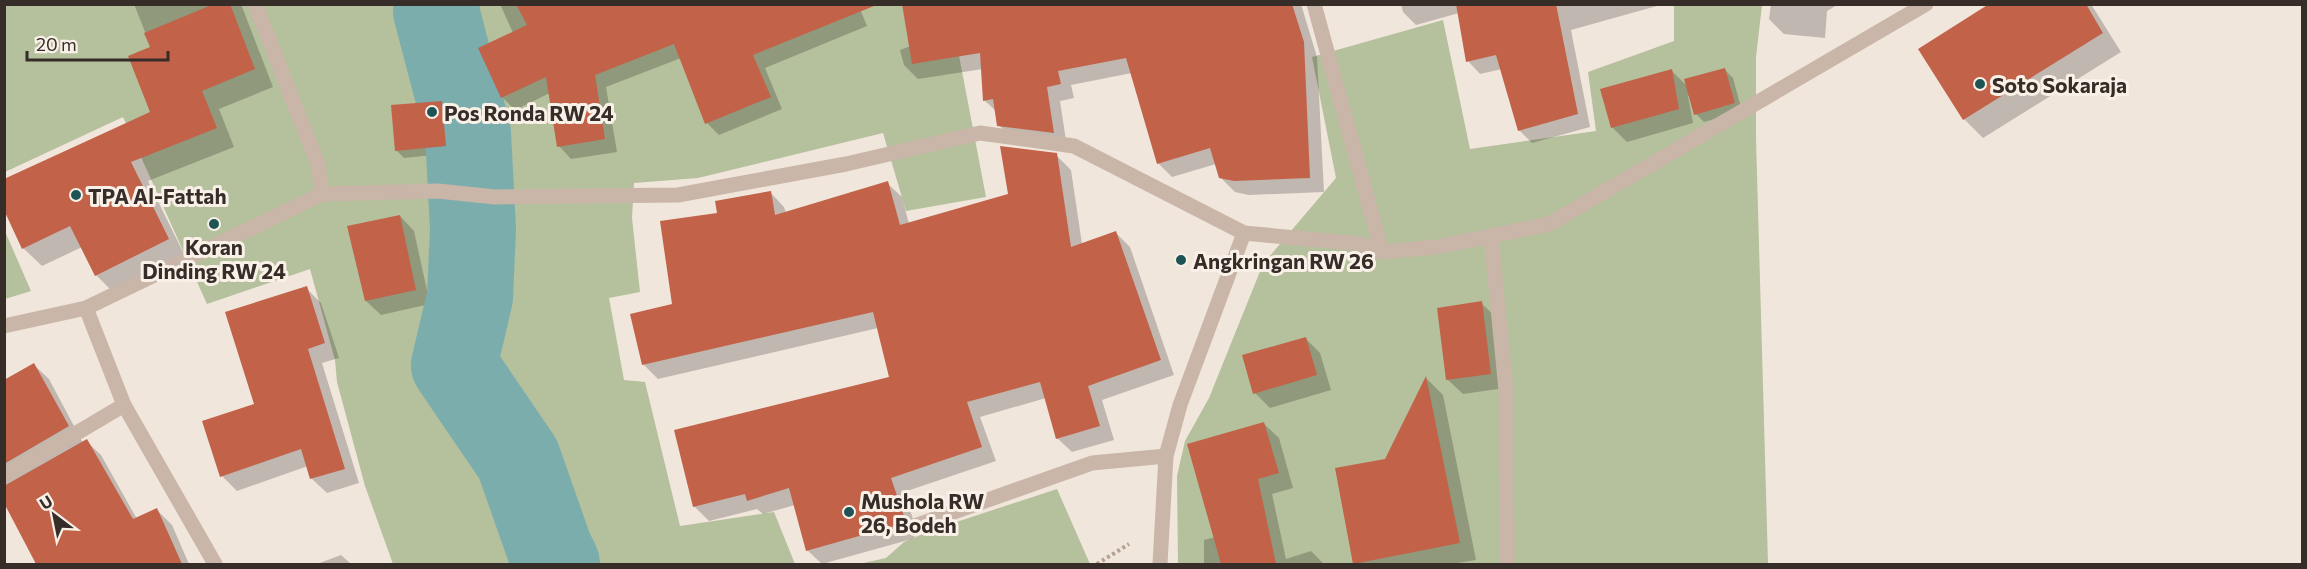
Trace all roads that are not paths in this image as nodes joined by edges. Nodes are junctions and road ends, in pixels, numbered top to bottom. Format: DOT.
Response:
graph roads {
  1 [pos="255,4"];
  2 [pos="1314,4"];
  3 [pos="1926,4"];
  4 [pos="321,194"];
  5 [pos="1244,233"];
  6 [pos="1491,236"];
  7 [pos="1382,252"];
  8 [pos="86,308"];
  9 [pos="4,326"];
  10 [pos="124,405"];
  11 [pos="1166,456"];
  12 [pos="4,476"];
  13 [pos="906,529"];
  14 [pos="215,564"];
  15 [pos="1160,564"];
  16 [pos="1507,564"];
  1 -- 4 [label="street"];
  2 -- 7 [label="street"];
  3 -- 6 [label="street"];
  4 -- 5 [label="street"];
  4 -- 8 [label="street"];
  5 -- 7 [label="street"];
  5 -- 11 [label="street"];
  6 -- 7 [label="street"];
  6 -- 16 [label="street"];
  8 -- 9 [label="street"];
  8 -- 10 [label="street"];
  10 -- 12 [label="street"];
  10 -- 14 [label="street"];
  11 -- 13 [label="street"];
  11 -- 15 [label="street"];
}
